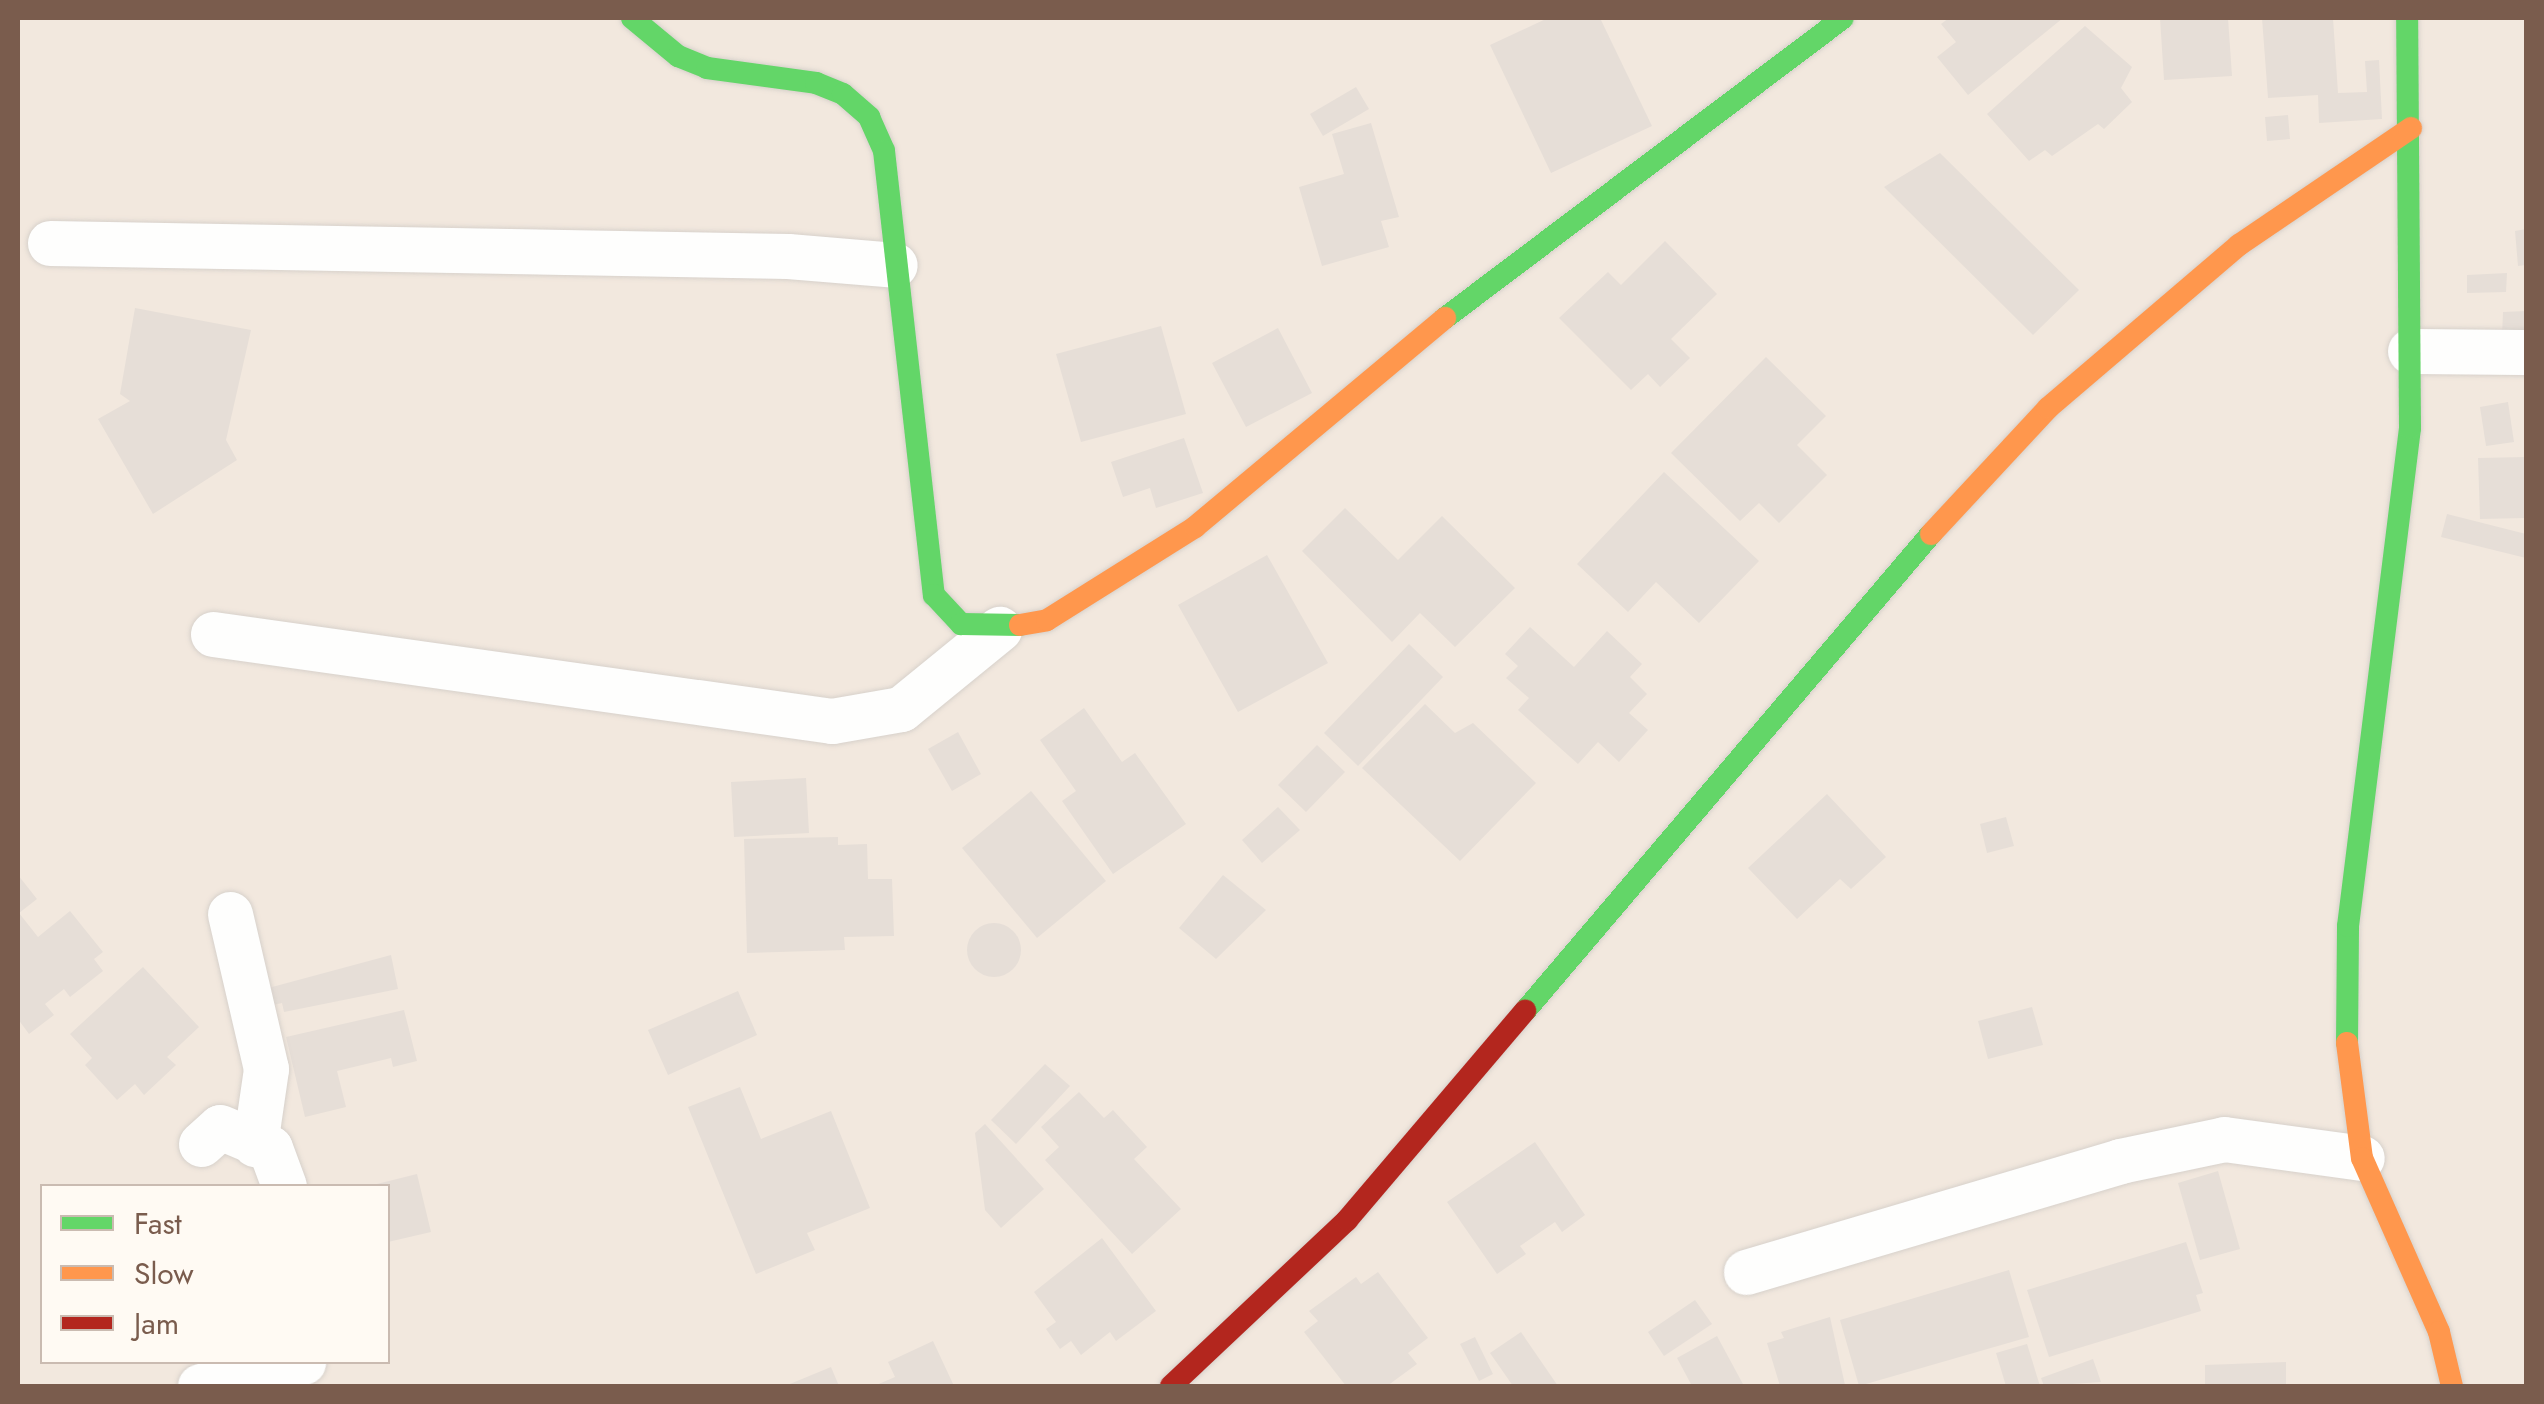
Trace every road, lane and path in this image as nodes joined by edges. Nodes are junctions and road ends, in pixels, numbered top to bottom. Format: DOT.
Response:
graph roads {
  1 [pos="632,18"];
  2 [pos="1842,18"];
  3 [pos="2407,18"];
  4 [pos="2411,128"];
  5 [pos="50,243"];
  6 [pos="895,265"];
  7 [pos="2410,350"];
  8 [pos="2526,352"];
  9 [pos="999,629"];
  10 [pos="213,634"];
  11 [pos="230,914"];
  12 [pos="201,1144"];
  13 [pos="255,1144"];
  14 [pos="2362,1158"];
  15 [pos="283,1184"];
  16 [pos="1746,1272"];
  17 [pos="297,1364"];
  18 [pos="200,1386"];
  19 [pos="1171,1386"];
  20 [pos="2452,1386"];
  1 -- 6 [label="street"];
  2 -- 9 [label="street"];
  3 -- 4 [label="street"];
  4 -- 7 [label="street"];
  4 -- 19 [label="street"];
  5 -- 6 [label="street"];
  6 -- 9 [label="street"];
  7 -- 8 [label="street"];
  7 -- 14 [label="street"];
  9 -- 10 [label="street"];
  11 -- 13 [label="street"];
  12 -- 13 [label="street"];
  13 -- 15 [label="street"];
  14 -- 16 [label="street"];
  14 -- 20 [label="street"];
  17 -- 18 [label="street"];
}
